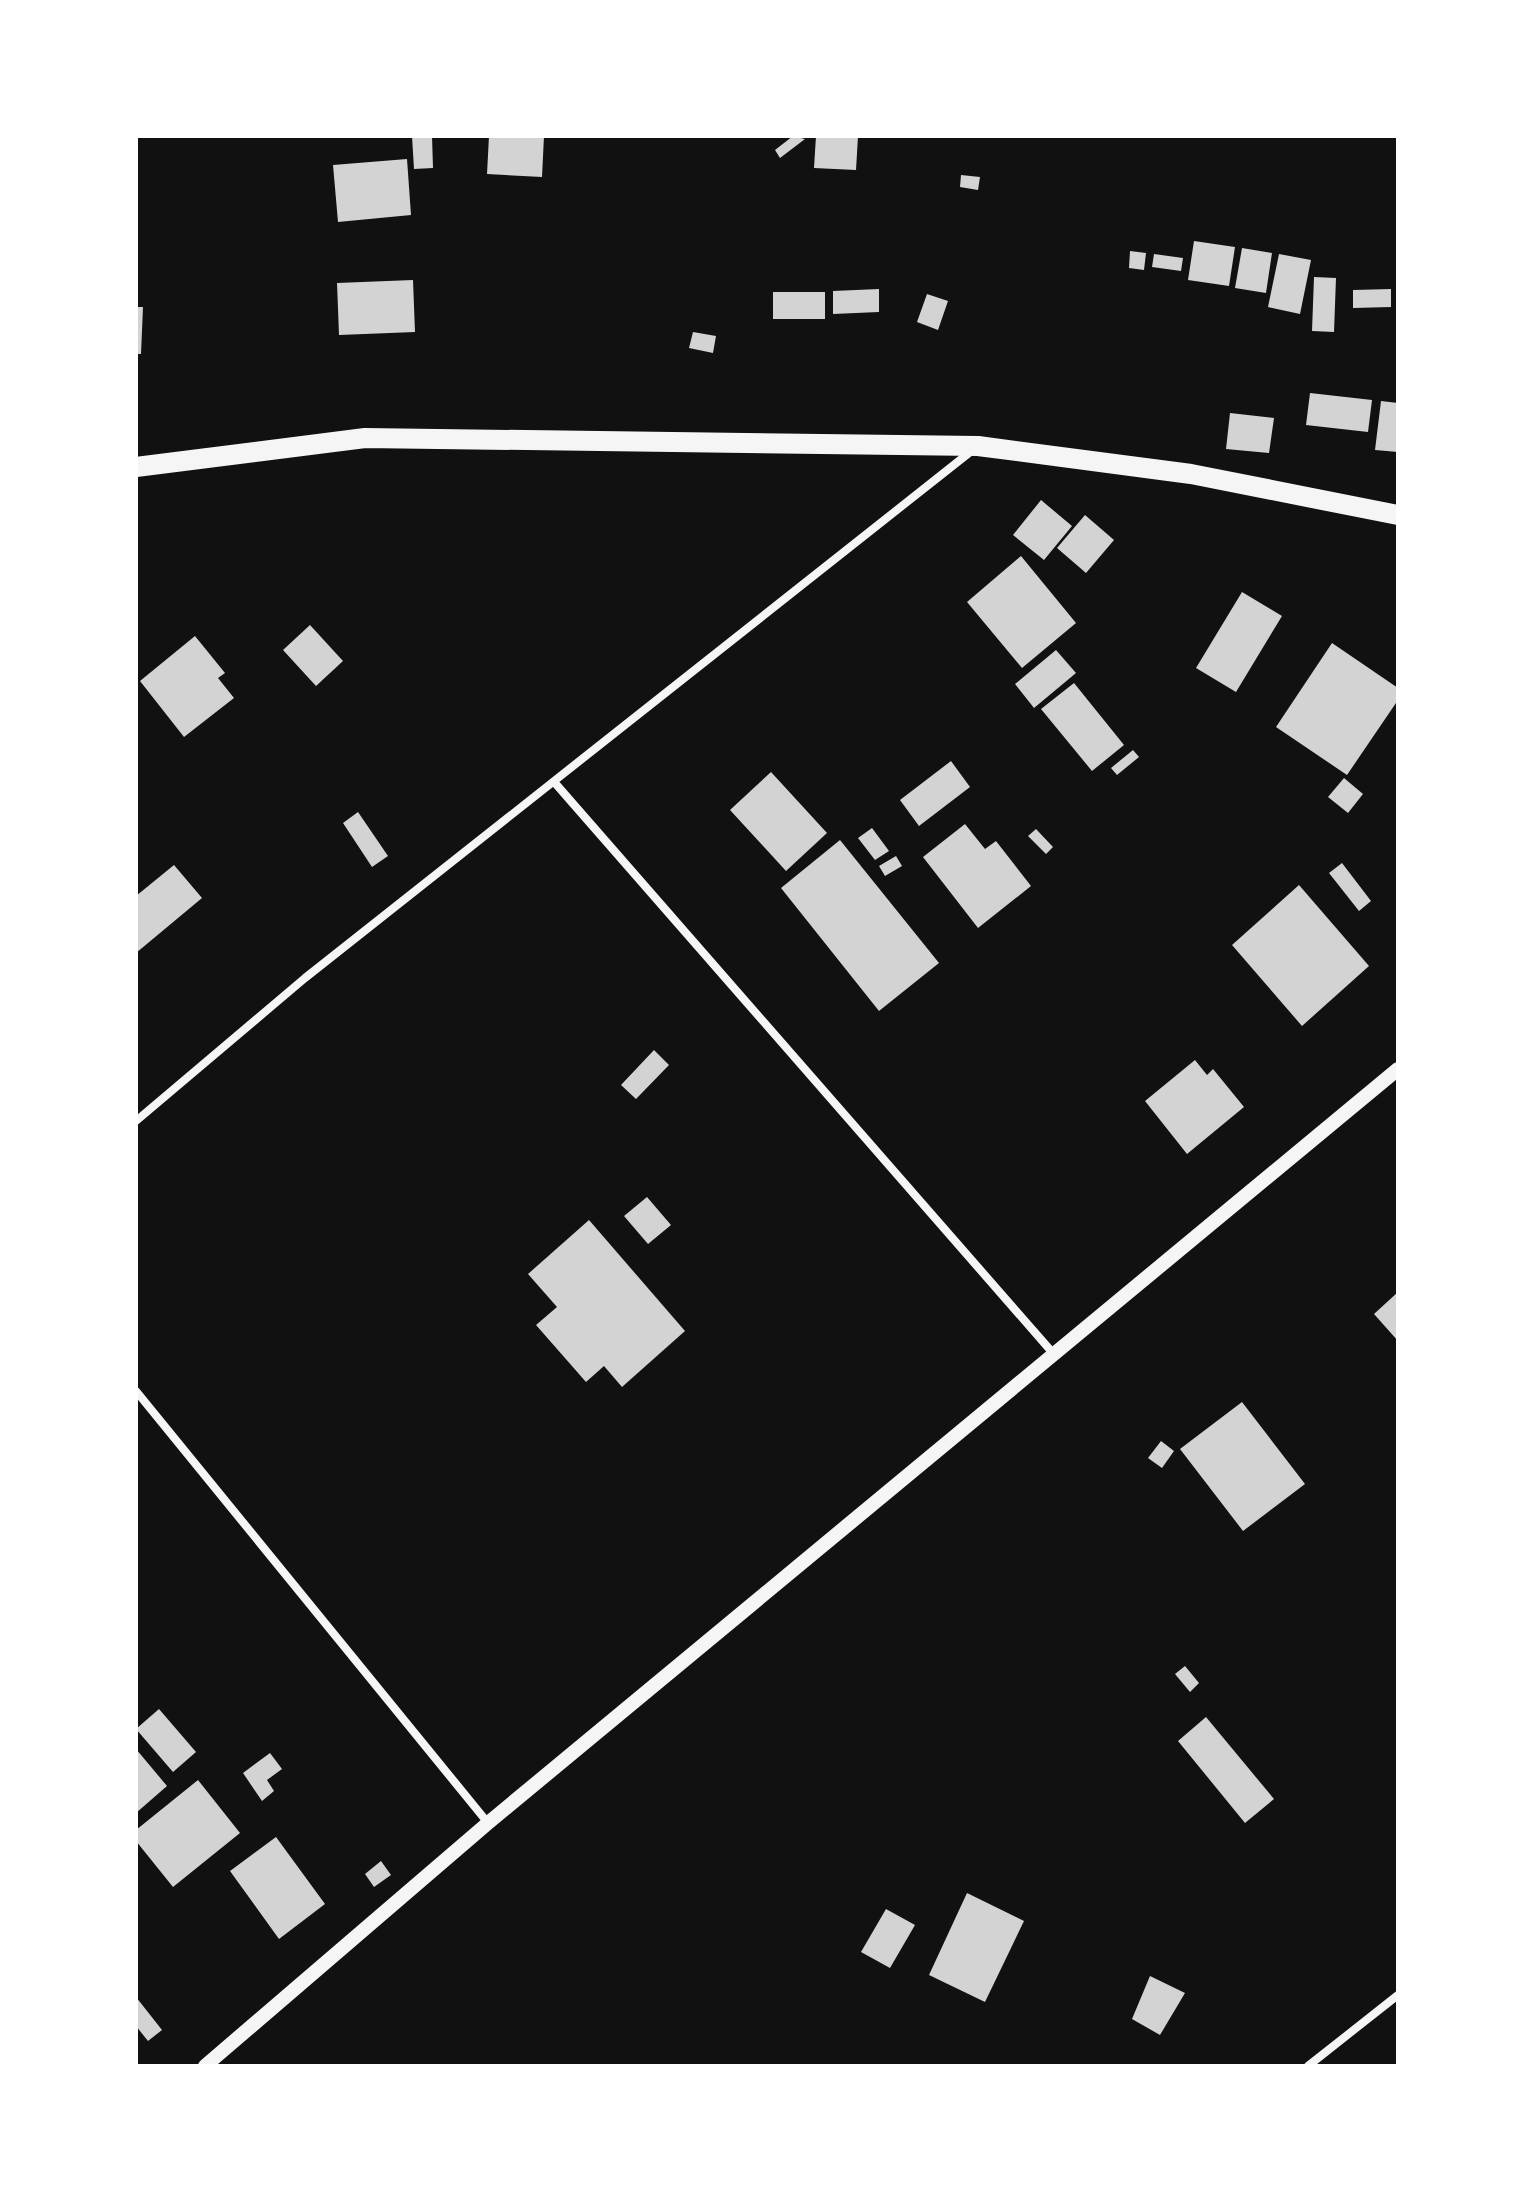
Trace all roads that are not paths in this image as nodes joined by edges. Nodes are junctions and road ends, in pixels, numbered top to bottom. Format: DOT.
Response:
graph roads {
  1 [pos="978,446"];
  2 [pos="136,467"];
  3 [pos="1398,515"];
  4 [pos="555,783"];
  5 [pos="1398,1069"];
  6 [pos="136,1121"];
  7 [pos="1052,1352"];
  8 [pos="136,1391"];
  9 [pos="488,1823"];
  10 [pos="1398,1995"];
  11 [pos="205,2066"];
  12 [pos="1308,2066"];
  1 -- 2 [label="main road"];
  1 -- 3 [label="main road"];
  1 -- 4 [label="street"];
  4 -- 6 [label="street"];
  4 -- 7 [label="street"];
  5 -- 7 [label="street"];
  7 -- 9 [label="street"];
  8 -- 9 [label="street"];
  9 -- 11 [label="street"];
  10 -- 12 [label="street"];
}
